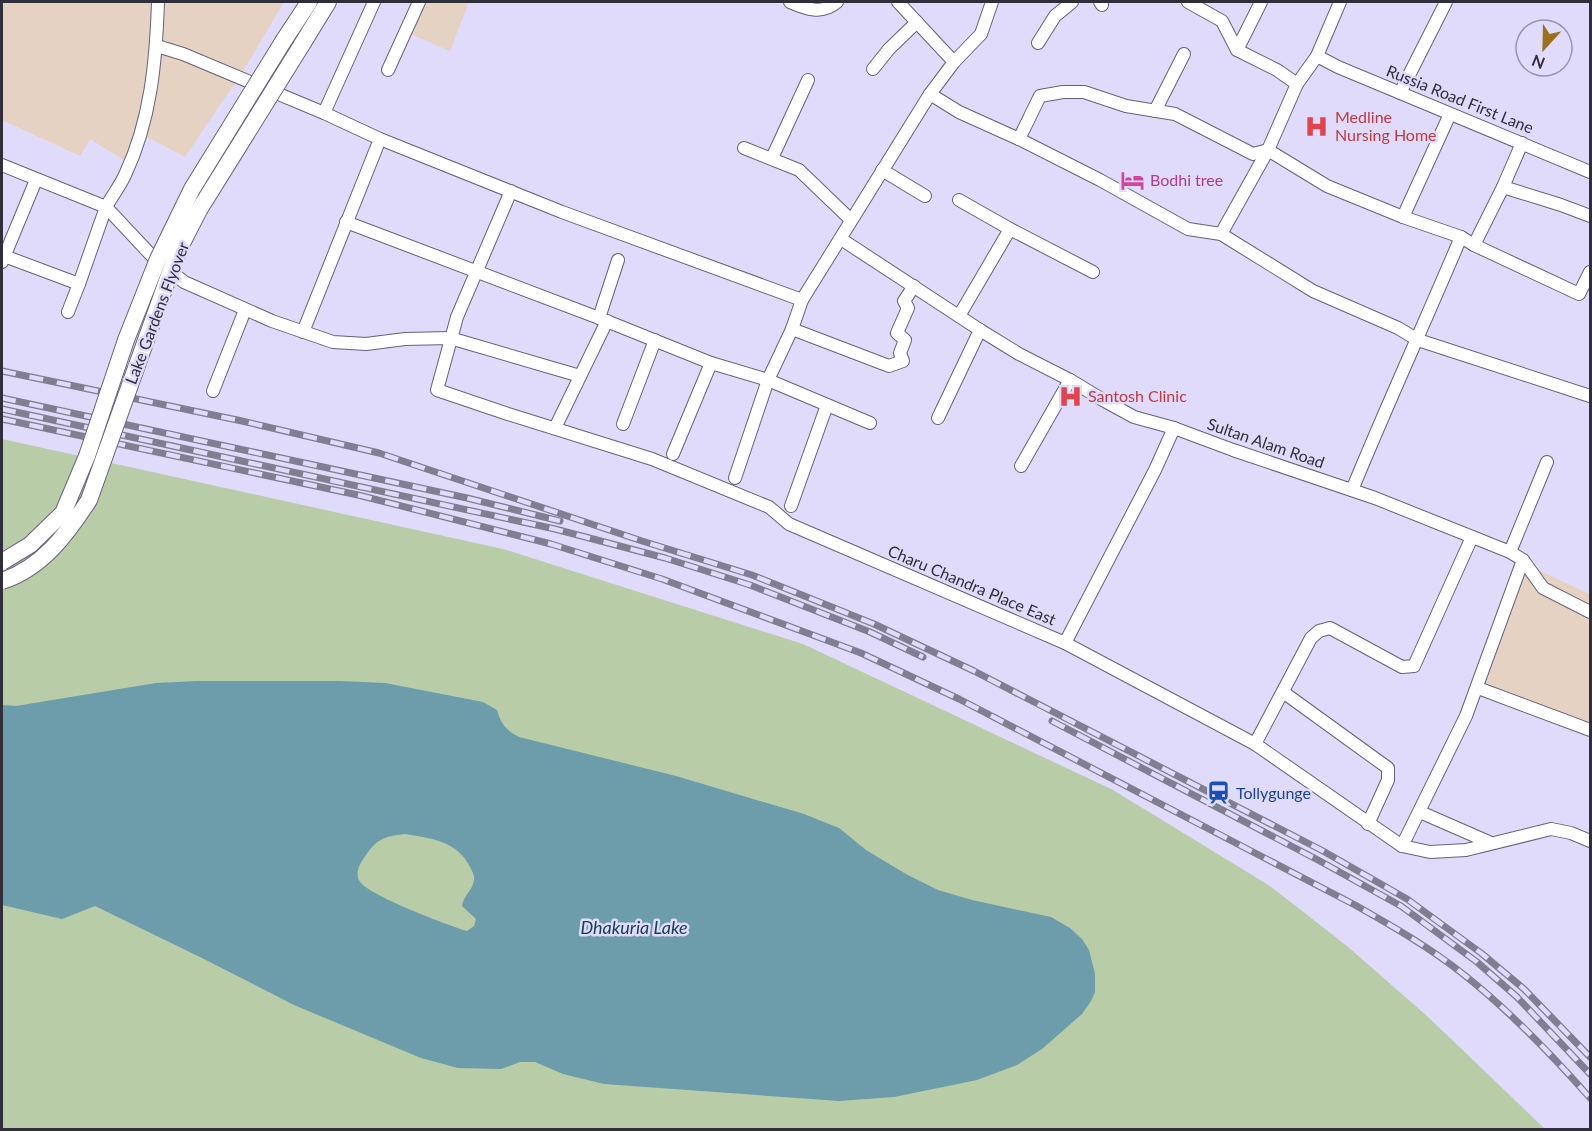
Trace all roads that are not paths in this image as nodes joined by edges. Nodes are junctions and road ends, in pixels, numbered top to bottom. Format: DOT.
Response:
graph roads {
  1 [pos="158,2"];
  2 [pos="309,2"];
  3 [pos="328,2"];
  4 [pos="374,2"];
  5 [pos="419,2"];
  6 [pos="790,2"];
  7 [pos="837,2"];
  8 [pos="898,2"];
  9 [pos="992,2"];
  10 [pos="1072,2"];
  11 [pos="1188,2"];
  12 [pos="1261,2"];
  13 [pos="1340,2"];
  14 [pos="1446,2"];
  15 [pos="917,22"];
  16 [pos="1038,43"];
  17 [pos="157,46"];
  18 [pos="1237,50"];
  19 [pos="1184,54"];
  20 [pos="1317,56"];
  21 [pos="954,62"];
  22 [pos="873,69"];
  23 [pos="388,70"];
  24 [pos="808,80"];
  25 [pos="1297,84"];
  26 [pos="1400,93"];
  27 [pos="930,94"];
  28 [pos="1155,111"];
  29 [pos="324,113"];
  30 [pos="1450,114"];
  31 [pos="380,139"];
  32 [pos="1019,139"];
  33 [pos="1522,143"];
  34 [pos="744,148"];
  35 [pos="1268,150"];
  36 [pos="772,158"];
  37 [pos="2,165"];
  38 [pos="882,170"];
  39 [pos="1590,172"];
  40 [pos="36,180"];
  41 [pos="1503,187"];
  42 [pos="511,191"];
  43 [pos="926,196"];
  44 [pos="959,200"];
  45 [pos="106,207"];
  46 [pos="1590,216"];
  47 [pos="1403,217"];
  48 [pos="851,220"];
  49 [pos="346,222"];
  50 [pos="1010,229"];
  51 [pos="1221,234"];
  52 [pos="1461,237"];
  53 [pos="841,239"];
  54 [pos="1474,245"];
  55 [pos="3,259"];
  56 [pos="618,260"];
  57 [pos="476,270"];
  58 [pos="1093,272"];
  59 [pos="1590,272"];
  60 [pos="79,284"];
  61 [pos="914,286"];
  62 [pos="802,300"];
  63 [pos="245,309"];
  64 [pos="68,312"];
  65 [pos="959,316"];
  66 [pos="603,319"];
  67 [pos="792,328"];
  68 [pos="980,330"];
  69 [pos="303,332"];
  70 [pos="450,338"];
  71 [pos="655,340"];
  72 [pos="1418,340"];
  73 [pos="711,363"];
  74 [pos="580,376"];
  75 [pos="768,380"];
  76 [pos="1070,380"];
  77 [pos="213,391"];
  78 [pos="1590,396"];
  79 [pos="827,405"];
  80 [pos="938,418"];
  81 [pos="870,423"];
  82 [pos="623,424"];
  83 [pos="555,428"];
  84 [pos="1174,428"];
  85 [pos="673,454"];
  86 [pos="1547,462"];
  87 [pos="1022,466"];
  88 [pos="735,478"];
  89 [pos="1352,490"];
  90 [pos="791,506"];
  91 [pos="1472,537"];
  92 [pos="1510,552"];
  93 [pos="1523,560"];
  94 [pos="2,562"];
  95 [pos="2,581"];
  96 [pos="1590,612"];
  97 [pos="1065,643"];
  98 [pos="1478,688"];
  99 [pos="1283,692"];
  100 [pos="1590,730"];
  101 [pos="1255,744"];
  102 [pos="1420,812"];
  103 [pos="1368,824"];
  104 [pos="1590,841"];
  105 [pos="1491,843"];
  106 [pos="1402,846"];
  1 -- 17 [label="street"];
  2 -- 94 [label="main road, Lake Gardens Flyover, bridge"];
  3 -- 95 [label="main road, Lake Gardens Flyover, bridge"];
  4 -- 29 [label="street"];
  5 -- 23 [label="street"];
  6 -- 7 [label="street"];
  8 -- 15 [label="street"];
  9 -- 21 [label="street"];
  10 -- 16 [label="street"];
  11 -- 18 [label="street"];
  12 -- 18 [label="street"];
  13 -- 20 [label="street"];
  14 -- 26 [label="street"];
  15 -- 21 [label="street"];
  15 -- 22 [label="street"];
  17 -- 29 [label="street"];
  17 -- 45 [label="street"];
  18 -- 25 [label="street"];
  19 -- 28 [label="street"];
  20 -- 25 [label="street"];
  20 -- 26 [label="street, Russia Road First Lane"];
  21 -- 27 [label="street"];
  24 -- 36 [label="street"];
  25 -- 35 [label="street"];
  26 -- 30 [label="street, Russia Road First Lane"];
  27 -- 32 [label="street"];
  27 -- 38 [label="street"];
  28 -- 32 [label="street"];
  28 -- 35 [label="street"];
  29 -- 31 [label="street"];
  30 -- 33 [label="street, Russia Road First Lane"];
  30 -- 47 [label="street"];
  31 -- 42 [label="street"];
  31 -- 49 [label="street"];
  32 -- 51 [label="street"];
  33 -- 39 [label="street, Russia Road First Lane"];
  33 -- 41 [label="street"];
  34 -- 36 [label="street"];
  35 -- 47 [label="street"];
  35 -- 51 [label="street"];
  36 -- 48 [label="street"];
  37 -- 40 [label="street"];
  38 -- 43 [label="street"];
  38 -- 48 [label="street"];
  40 -- 45 [label="street"];
  40 -- 55 [label="street"];
  41 -- 46 [label="street"];
  41 -- 54 [label="street"];
  42 -- 57 [label="street, Charu Chandra Place East"];
  42 -- 62 [label="street"];
  44 -- 50 [label="street"];
  45 -- 60 [label="street"];
  45 -- 63 [label="street"];
  47 -- 52 [label="street"];
  48 -- 53 [label="street"];
  49 -- 57 [label="street"];
  49 -- 69 [label="street"];
  50 -- 58 [label="street"];
  50 -- 65 [label="street"];
  51 -- 72 [label="street"];
  52 -- 54 [label="street"];
  52 -- 72 [label="street"];
  53 -- 61 [label="street, Sultan Alam Road"];
  53 -- 62 [label="street"];
  54 -- 59 [label="street"];
  55 -- 60 [label="street"];
  56 -- 66 [label="street"];
  57 -- 66 [label="street"];
  57 -- 70 [label="street, Charu Chandra Place East"];
  60 -- 64 [label="street"];
  61 -- 65 [label="street, Sultan Alam Road"];
  61 -- 67 [label="street"];
  62 -- 67 [label="street"];
  63 -- 69 [label="street"];
  63 -- 77 [label="street"];
  65 -- 68 [label="street, Sultan Alam Road"];
  66 -- 71 [label="street"];
  66 -- 74 [label="street"];
  67 -- 75 [label="street"];
  68 -- 76 [label="street, Sultan Alam Road"];
  68 -- 80 [label="street"];
  69 -- 70 [label="street"];
  70 -- 74 [label="street"];
  70 -- 83 [label="street, Charu Chandra Place East"];
  71 -- 73 [label="street"];
  71 -- 82 [label="street"];
  72 -- 78 [label="street"];
  72 -- 89 [label="street"];
  73 -- 75 [label="street"];
  73 -- 85 [label="street"];
  74 -- 83 [label="street"];
  75 -- 79 [label="street"];
  75 -- 88 [label="street"];
  76 -- 84 [label="street, Sultan Alam Road"];
  76 -- 87 [label="street"];
  79 -- 81 [label="street"];
  79 -- 90 [label="street"];
  83 -- 97 [label="street, Charu Chandra Place East"];
  84 -- 89 [label="street, Sultan Alam Road"];
  84 -- 97 [label="street"];
  86 -- 92 [label="street"];
  89 -- 91 [label="street, Sultan Alam Road"];
  91 -- 92 [label="street, Sultan Alam Road"];
  91 -- 99 [label="street"];
  92 -- 93 [label="street, Sultan Alam Road"];
  93 -- 96 [label="street, Sultan Alam Road"];
  93 -- 98 [label="street"];
  97 -- 101 [label="street, Charu Chandra Place East"];
  98 -- 100 [label="street"];
  98 -- 102 [label="street"];
  99 -- 101 [label="street"];
  99 -- 103 [label="street"];
  101 -- 103 [label="street, Charu Chandra Place East"];
  102 -- 105 [label="street"];
  102 -- 106 [label="street"];
  103 -- 106 [label="street, Charu Chandra Place East"];
  104 -- 105 [label="street, Charu Chandra Place East"];
  105 -- 106 [label="street, Charu Chandra Place East"];
}
